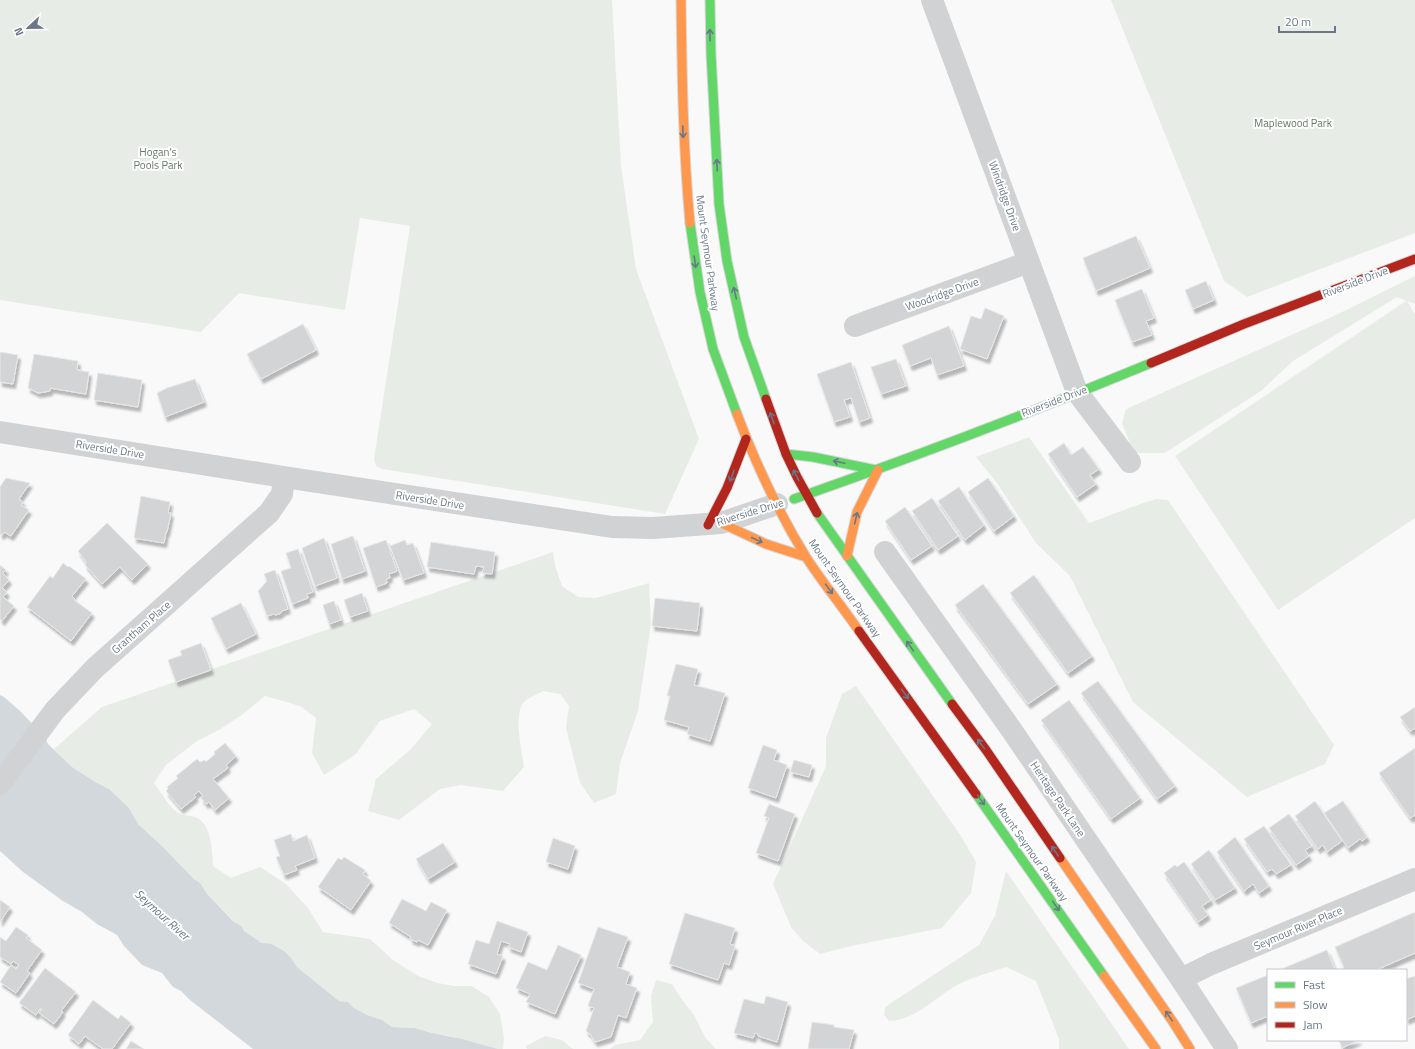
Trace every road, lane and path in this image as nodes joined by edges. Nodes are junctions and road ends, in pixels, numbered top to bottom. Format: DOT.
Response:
graph roads {
  1 [pos="681,0"];
  2 [pos="710,0"];
  3 [pos="932,0"];
  4 [pos="1415,259"];
  5 [pos="1029,262"];
  6 [pos="855,326"];
  7 [pos="1077,392"];
  8 [pos="0,432"];
  9 [pos="746,439"];
  10 [pos="786,454"];
  11 [pos="1130,462"];
  12 [pos="878,470"];
  13 [pos="284,477"];
  14 [pos="807,494"];
  15 [pos="777,504"];
  16 [pos="715,524"];
  17 [pos="885,552"];
  18 [pos="847,556"];
  19 [pos="806,557"];
  20 [pos="0,784"];
  21 [pos="1415,879"];
  22 [pos="1181,979"];
  23 [pos="1156,1049"];
  24 [pos="1190,1049"];
  25 [pos="1227,1049"];
  1 -- 9 [label="main road, Mount Seymour Parkway, one-way"];
  10 -- 2 [label="main road, Mount Seymour Parkway, one-way"];
  3 -- 5 [label="street, Windridge Drive"];
  4 -- 7 [label="main road, Riverside Drive"];
  5 -- 6 [label="street, Woodridge Drive"];
  5 -- 7 [label="street, Windridge Drive"];
  7 -- 11 [label="street, Windridge Drive"];
  7 -- 12 [label="main road, Riverside Drive"];
  8 -- 13 [label="street, Riverside Drive"];
  9 -- 15 [label="main road, Mount Seymour Parkway"];
  9 -- 16 [label="main road, one-way"];
  12 -- 10 [label="main road, one-way"];
  14 -- 10 [label="main road, Mount Seymour Parkway, one-way"];
  12 -- 14 [label="main road, Riverside Drive"];
  18 -- 12 [label="main road, one-way"];
  13 -- 16 [label="street, Riverside Drive"];
  13 -- 20 [label="street, Grantham Place"];
  14 -- 15 [label="main road, Riverside Drive"];
  14 -- 18 [label="main road, Mount Seymour Parkway"];
  15 -- 16 [label="street, Riverside Drive"];
  15 -- 19 [label="main road, Mount Seymour Parkway"];
  16 -- 19 [label="main road, one-way"];
  17 -- 22 [label="street, Heritage Park Lane"];
  24 -- 18 [label="main road, Mount Seymour Parkway, one-way"];
  19 -- 23 [label="main road, Mount Seymour Parkway, one-way"];
  21 -- 22 [label="street, Seymour River Place"];
  22 -- 25 [label="street, Heritage Park Lane"];
}
